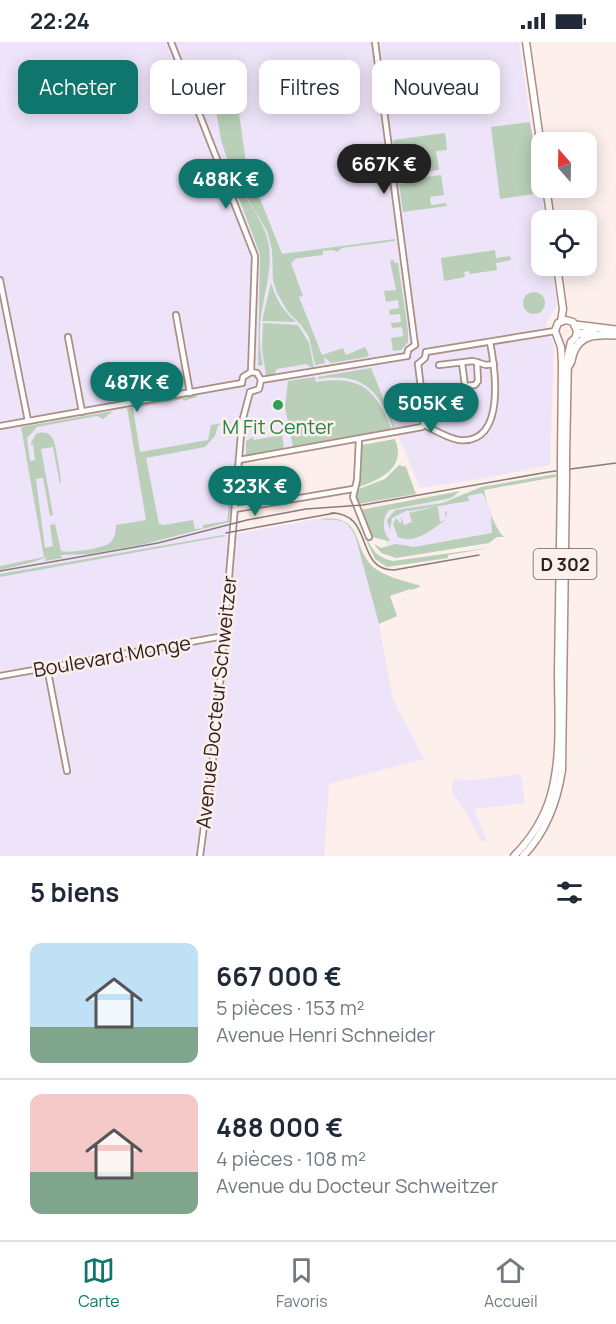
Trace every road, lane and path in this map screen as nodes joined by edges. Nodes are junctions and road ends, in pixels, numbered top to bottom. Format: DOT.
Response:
graph roads {
  1 [pos="171,42"];
  2 [pos="375,42"];
  3 [pos="526,42"];
  4 [pos="539,132"];
  5 [pos="558,276"];
  6 [pos="0,280"];
  7 [pos="563,309"];
  8 [pos="176,315"];
  9 [pos="561,321"];
  10 [pos="573,323"];
  11 [pos="555,332"];
  12 [pos="577,334"];
  13 [pos="615,334"];
  14 [pos="68,337"];
  15 [pos="559,340"];
  16 [pos="490,342"];
  17 [pos="571,342"];
  18 [pos="421,347"];
  19 [pos="411,361"];
  20 [pos="477,362"];
  21 [pos="462,363"];
  22 [pos="494,364"];
  23 [pos="439,365"];
  24 [pos="568,366"];
  25 [pos="251,372"];
  26 [pos="261,380"];
  27 [pos="242,383"];
  28 [pos="250,392"];
  29 [pos="190,393"];
  30 [pos="82,411"];
  31 [pos="28,421"];
  32 [pos="424,425"];
  33 [pos="0,426"];
  34 [pos="359,440"];
  35 [pos="564,459"];
  36 [pos="239,460"];
  37 [pos="564,480"];
  38 [pos="353,489"];
  39 [pos="235,510"];
  40 [pos="369,537"];
  41 [pos="224,636"];
  42 [pos="47,667"];
  43 [pos="0,676"];
  44 [pos="67,771"];
  45 [pos="200,856"];
  46 [pos="514,856"];
  47 [pos="523,856"];
  1 -- 25 [label="street"];
  2 -- 18 [label="street"];
  3 -- 4 [label="main road"];
  5 -- 7 [label="main road"];
  6 -- 31 [label="street"];
  7 -- 9 [label="main road"];
  7 -- 10 [label="main road"];
  8 -- 29 [label="street"];
  9 -- 10 [label="main road"];
  9 -- 11 [label="main road"];
  10 -- 12 [label="main road"];
  10 -- 13 [label="highway"];
  11 -- 15 [label="main road"];
  11 -- 16 [label="street"];
  12 -- 13 [label="highway"];
  12 -- 17 [label="main road"];
  13 -- 24 [label="highway"];
  14 -- 30 [label="street"];
  15 -- 17 [label="main road"];
  15 -- 35 [label="main road, D 302"];
  16 -- 18 [label="street"];
  16 -- 22 [label="street"];
  17 -- 24 [label="main road, D 302"];
  18 -- 19 [label="street"];
  18 -- 19 [label="street"];
  19 -- 26 [label="street"];
  19 -- 32 [label="street"];
  20 -- 21 [label="street"];
  20 -- 21 [label="street"];
  20 -- 22 [label="street"];
  21 -- 23 [label="street"];
  22 -- 32 [label="street"];
  24 -- 35 [label="main road, D 302"];
  25 -- 26 [label="street"];
  25 -- 27 [label="street"];
  26 -- 28 [label="street"];
  27 -- 28 [label="street"];
  27 -- 29 [label="street"];
  28 -- 36 [label="street, Avenue Docteur Schweitzer"];
  29 -- 30 [label="street"];
  30 -- 31 [label="street"];
  31 -- 33 [label="street"];
  32 -- 34 [label="street"];
  34 -- 36 [label="street"];
  34 -- 38 [label="street"];
  35 -- 37 [label="main road, D 302, bridge"];
  36 -- 39 [label="street, Avenue Docteur Schweitzer"];
  37 -- 46 [label="main road, D 302"];
  37 -- 47 [label="main road, D 302"];
  38 -- 39 [label="street"];
  38 -- 40 [label="street"];
  39 -- 41 [label="street, Avenue Docteur Schweitzer"];
  41 -- 42 [label="street, Boulevard Monge"];
  41 -- 45 [label="street, Avenue Docteur Schweitzer"];
  42 -- 43 [label="street, Boulevard Monge"];
  42 -- 44 [label="street"];
}
